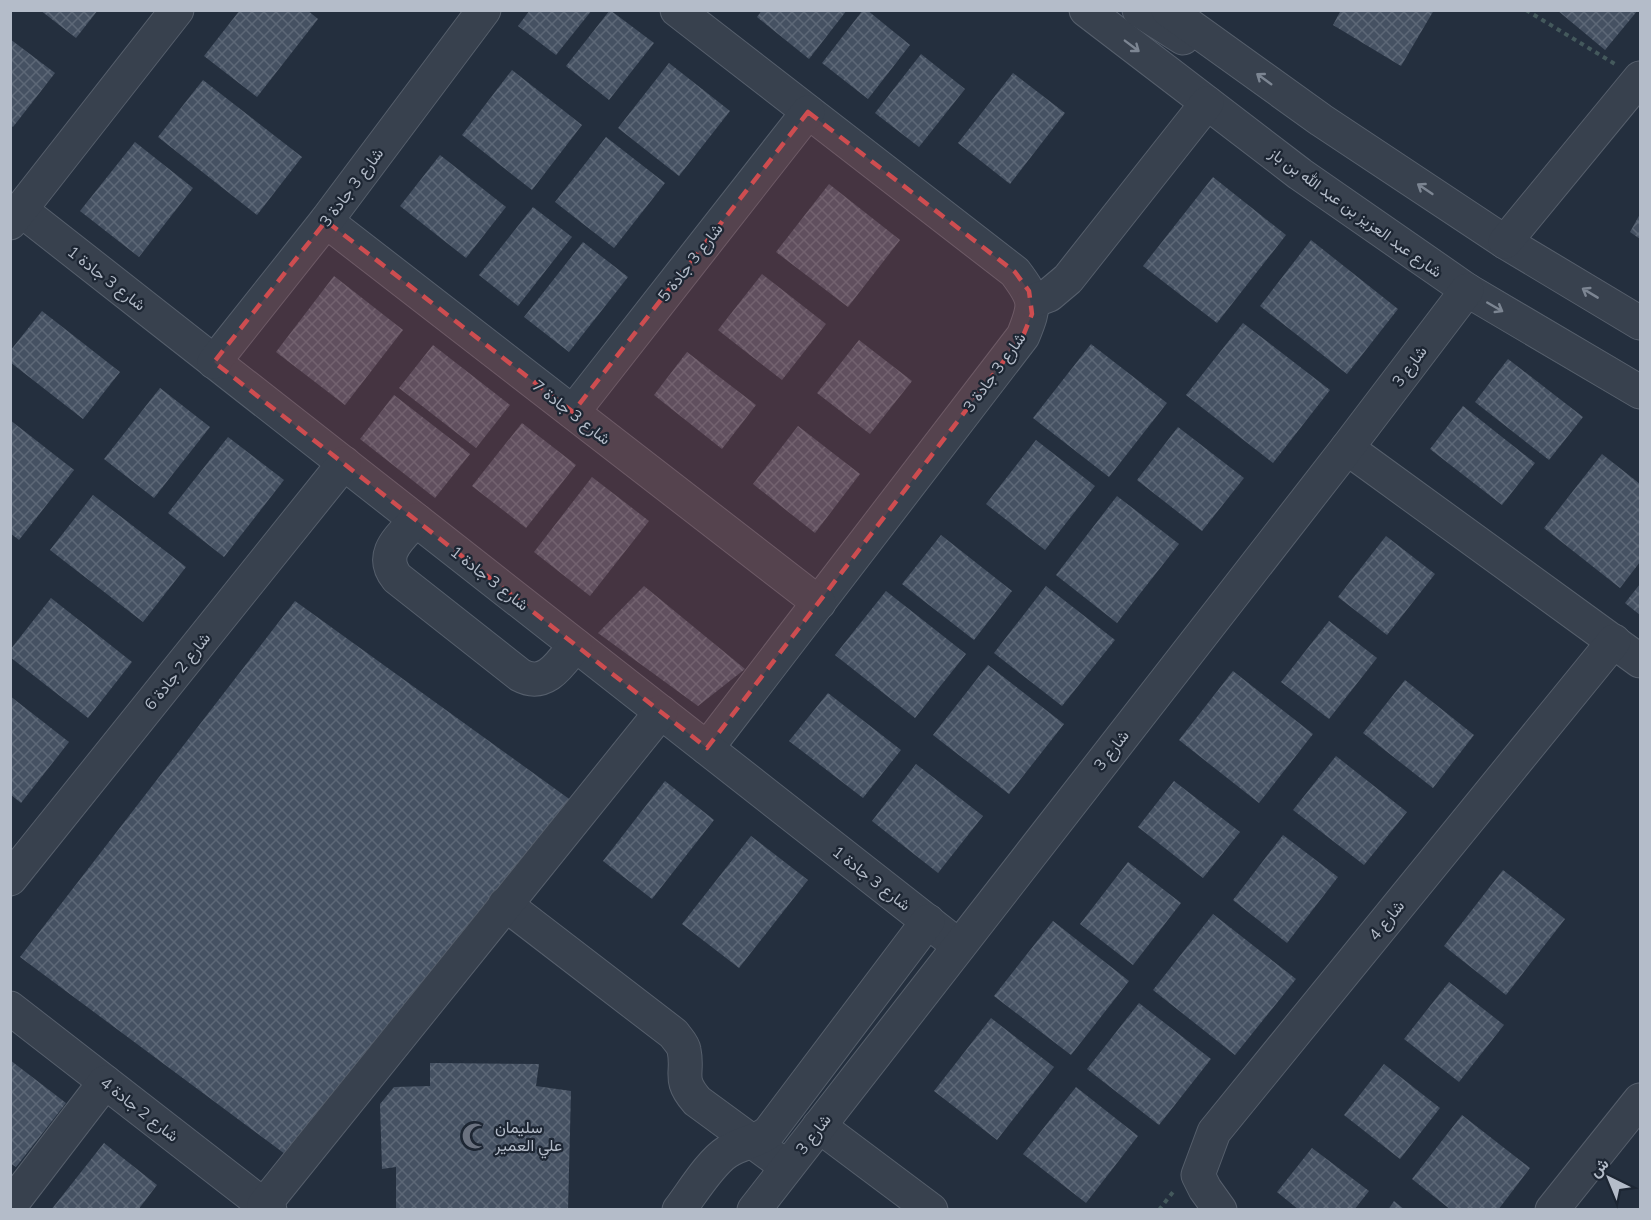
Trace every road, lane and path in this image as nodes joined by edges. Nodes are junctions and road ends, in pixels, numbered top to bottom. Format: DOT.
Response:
graph roads {
  1 [pos="177,10"];
  2 [pos="484,10"];
  3 [pos="677,10"];
  4 [pos="1086,10"];
  5 [pos="1139,10"];
  6 [pos="1168,10"];
  7 [pos="1526,10"];
  8 [pos="1224,51"];
  9 [pos="1640,79"];
  10 [pos="1207,103"];
  11 [pos="808,112"];
  12 [pos="16,216"];
  13 [pos="326,221"];
  14 [pos="1505,242"];
  15 [pos="1467,291"];
  16 [pos="1033,301"];
  17 [pos="1641,322"];
  18 [pos="214,362"];
  19 [pos="1641,392"];
  20 [pos="573,412"];
  21 [pos="1347,448"];
  22 [pos="344,463"];
  23 [pos="416,520"];
  24 [pos="819,603"];
  25 [pos="1614,641"];
  26 [pos="575,645"];
  27 [pos="1641,661"];
  28 [pos="661,712"];
  29 [pos="707,748"];
  30 [pos="10,879"];
  31 [pos="505,904"];
  32 [pos="928,921"];
  33 [pos="959,946"];
  34 [pos="10,1008"];
  35 [pos="105,1082"];
  36 [pos="1641,1100"];
  37 [pos="819,1126"];
  38 [pos="752,1142"];
  39 [pos="787,1167"];
  40 [pos="10,1206"];
  41 [pos="267,1207"];
  42 [pos="679,1209"];
  43 [pos="754,1209"];
  44 [pos="931,1209"];
  45 [pos="1220,1209"];
  46 [pos="1552,1209"];
  1 -- 12 [label="street"];
  2 -- 13 [label="street, شارع 3 جادة 3"];
  3 -- 11 [label="street"];
  4 -- 10 [label="street, شارع عبد العزيز بن عبد الله بن باز, one-way"];
  5 -- 8 [label="street"];
  6 -- 8 [label="street"];
  7 -- 9 [label="path"];
  14 -- 8 [label="street, one-way"];
  9 -- 14 [label="street"];
  10 -- 15 [label="street, شارع عبد العزيز بن عبد الله بن باز"];
  10 -- 16 [label="street"];
  11 -- 16 [label="street"];
  11 -- 20 [label="street, شارع 3 جادة 5"];
  12 -- 18 [label="street, شارع 3 جادة 1"];
  13 -- 18 [label="street, شارع 3 جادة 3"];
  13 -- 20 [label="street, شارع 3 جادة 7"];
  17 -- 14 [label="street, one-way"];
  15 -- 19 [label="street, شارع عبد العزيز بن عبد الله بن باز, one-way"];
  15 -- 21 [label="street, شارع 3"];
  16 -- 24 [label="street, شارع 3 جادة 3"];
  18 -- 22 [label="street, شارع 3 جادة 1"];
  20 -- 24 [label="street, شارع 3 جادة 7"];
  21 -- 25 [label="street"];
  21 -- 33 [label="street, شارع 3"];
  22 -- 23 [label="street, شارع 3 جادة 1"];
  22 -- 30 [label="street, شارع 2 جادة 6"];
  23 -- 26 [label="street, شارع 3 جادة 1"];
  23 -- 26 [label="street"];
  24 -- 29 [label="street, شارع 3 جادة 3"];
  25 -- 27 [label="street"];
  25 -- 45 [label="street, شارع 4"];
  26 -- 28 [label="street, شارع 3 جادة 1"];
  28 -- 29 [label="street, شارع 3 جادة 1"];
  28 -- 31 [label="street"];
  29 -- 32 [label="street, شارع 3 جادة 1"];
  31 -- 38 [label="street"];
  31 -- 41 [label="street"];
  32 -- 33 [label="street, شارع 3 جادة 1"];
  32 -- 38 [label="street"];
  33 -- 37 [label="street, شارع 3"];
  34 -- 35 [label="street, شارع 2 جادة 4"];
  35 -- 40 [label="street"];
  35 -- 41 [label="street, شارع 2 جادة 4"];
  36 -- 46 [label="street"];
  37 -- 39 [label="street, شارع 3"];
  37 -- 44 [label="street"];
  38 -- 39 [label="street"];
  38 -- 42 [label="street"];
  39 -- 43 [label="street, شارع 3"];
}
